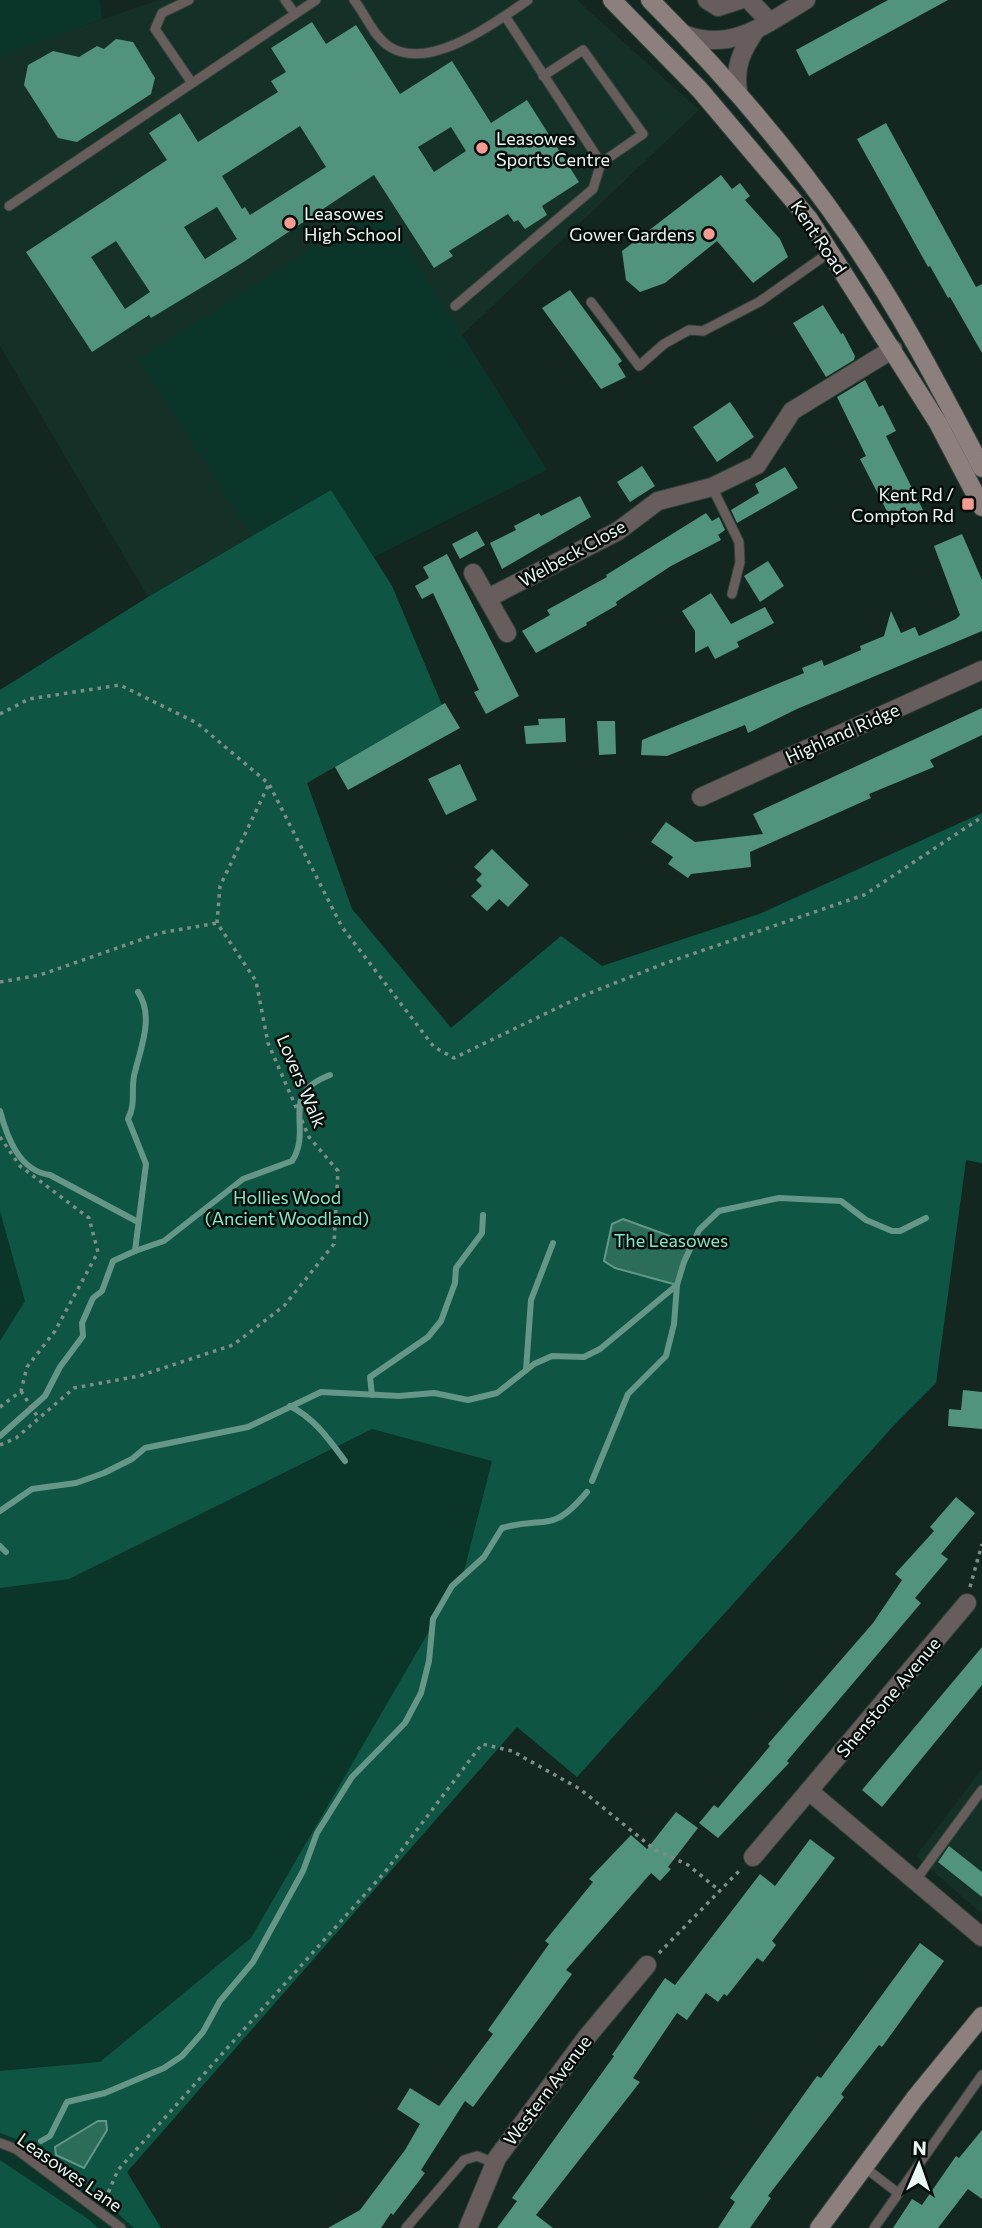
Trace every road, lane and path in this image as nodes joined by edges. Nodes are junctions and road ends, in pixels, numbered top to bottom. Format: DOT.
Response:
graph roads {
  1 [pos="188,0"];
  2 [pos="285,0"];
  3 [pos="316,0"];
  4 [pos="354,0"];
  5 [pos="528,0"];
  6 [pos="612,0"];
  7 [pos="650,0"];
  8 [pos="707,0"];
  9 [pos="740,0"];
  10 [pos="749,0"];
  11 [pos="806,0"];
  12 [pos="295,14"];
  13 [pos="505,16"];
  14 [pos="762,26"];
  15 [pos="685,35"];
  16 [pos="543,76"];
  17 [pos="192,83"];
  18 [pos="738,91"];
  19 [pos="601,163"];
  20 [pos="9,206"];
  21 [pos="830,251"];
  22 [pos="591,302"];
  23 [pos="456,306"];
  24 [pos="893,349"];
  25 [pos="982,468"];
  26 [pos="712,487"];
  27 [pos="982,507"];
  28 [pos="474,573"];
  29 [pos="732,594"];
  30 [pos="488,598"];
  31 [pos="507,632"];
  32 [pos="982,670"];
  33 [pos="0,713"];
  34 [pos="269,783"];
  35 [pos="701,797"];
  36 [pos="982,817"];
  37 [pos="217,923"];
  38 [pos="0,982"];
  39 [pos="0,1137"];
  40 [pos="21,1391"];
  41 [pos="0,1407"];
  42 [pos="39,1419"];
  43 [pos="0,1445"];
  44 [pos="982,1544"];
  45 [pos="967,1603"];
  46 [pos="982,1790"];
  47 [pos="808,1791"];
  48 [pos="753,1857"];
  49 [pos="915,1881"];
  50 [pos="720,1891"];
  51 [pos="982,1937"];
  52 [pos="647,1965"];
  53 [pos="982,2016"];
  54 [pos="982,2075"];
  55 [pos="0,2143"];
  56 [pos="495,2163"];
  57 [pos="864,2167"];
  58 [pos="898,2193"];
  59 [pos="100,2212"];
  60 [pos="121,2228"];
  61 [pos="406,2228"];
  62 [pos="468,2228"];
  63 [pos="819,2228"];
  64 [pos="874,2228"];
  1 -- 17 [label="lane"];
  2 -- 12 [label="lane"];
  3 -- 12 [label="lane"];
  4 -- 13 [label="lane"];
  5 -- 13 [label="lane"];
  6 -- 21 [label="main road, Kent Road"];
  7 -- 15 [label="main road, Kent Road"];
  8 -- 9 [label="street"];
  10 -- 14 [label="street"];
  11 -- 14 [label="street"];
  12 -- 17 [label="lane"];
  13 -- 16 [label="lane"];
  14 -- 15 [label="street"];
  14 -- 18 [label="street"];
  15 -- 18 [label="main road, Kent Road"];
  16 -- 19 [label="lane"];
  16 -- 19 [label="lane"];
  17 -- 20 [label="lane"];
  18 -- 25 [label="main road, Kent Road"];
  19 -- 23 [label="lane"];
  21 -- 22 [label="lane"];
  21 -- 24 [label="main road, Kent Road"];
  24 -- 26 [label="street, Welbeck Close"];
  24 -- 27 [label="main road, Kent Road"];
  26 -- 29 [label="lane"];
  26 -- 30 [label="street, Welbeck Close"];
  28 -- 30 [label="street"];
  30 -- 31 [label="street"];
  32 -- 35 [label="street, Highland Ridge"];
  33 -- 34 [label="path"];
  34 -- 36 [label="path"];
  34 -- 37 [label="path"];
  37 -- 38 [label="path"];
  37 -- 42 [label="path, Lovers Walk"];
  39 -- 40 [label="path"];
  40 -- 41 [label="path"];
  40 -- 42 [label="path"];
  42 -- 43 [label="path, Lovers Walk"];
  44 -- 45 [label="path"];
  45 -- 47 [label="street, Shenstone Avenue"];
  46 -- 49 [label="lane"];
  47 -- 48 [label="street, Shenstone Avenue"];
  47 -- 49 [label="street"];
  48 -- 50 [label="path"];
  49 -- 51 [label="street"];
  50 -- 52 [label="path"];
  50 -- 59 [label="path"];
  52 -- 56 [label="street, Western Avenue"];
  53 -- 57 [label="main road"];
  54 -- 58 [label="lane"];
  55 -- 59 [label="lane, Leasowes Lane"];
  56 -- 61 [label="lane"];
  56 -- 62 [label="street, Western Avenue"];
  57 -- 58 [label="lane"];
  57 -- 63 [label="main road"];
  58 -- 64 [label="lane"];
  59 -- 60 [label="lane, Leasowes Lane"];
}
